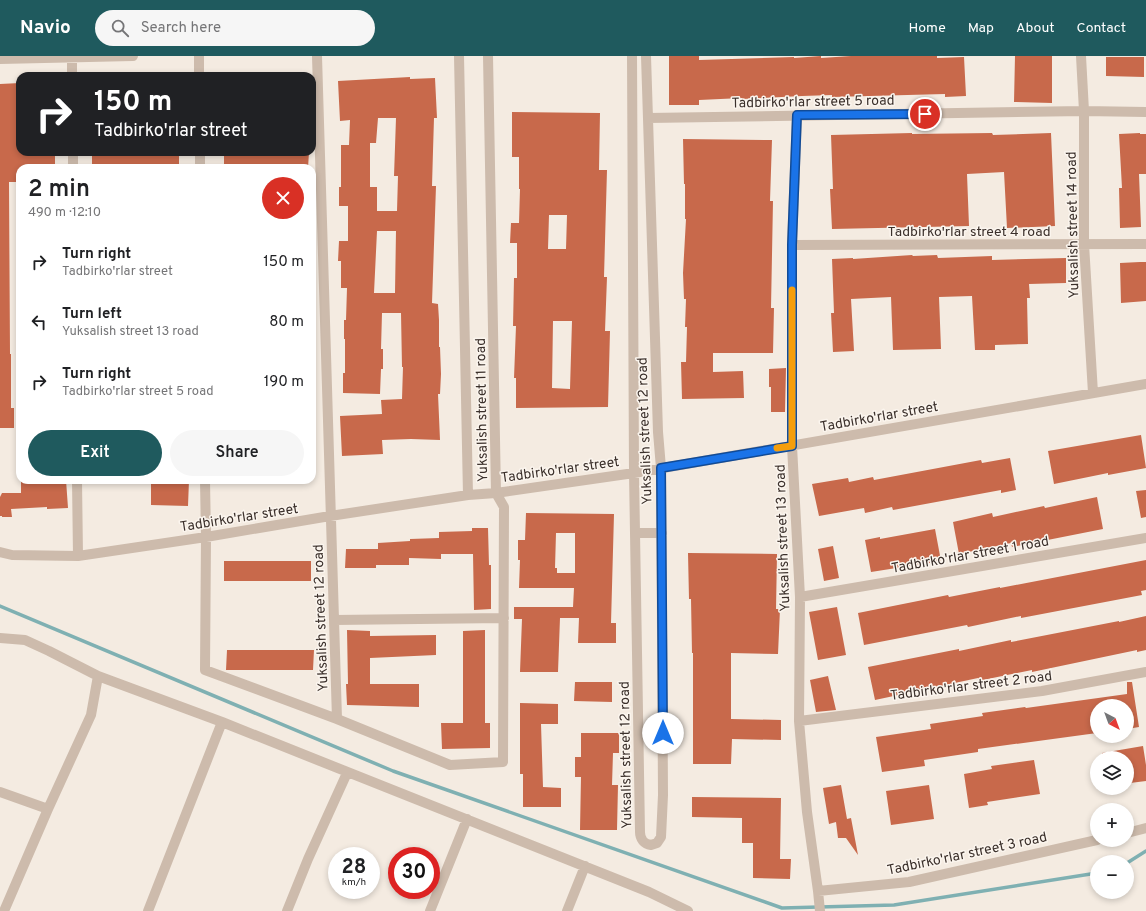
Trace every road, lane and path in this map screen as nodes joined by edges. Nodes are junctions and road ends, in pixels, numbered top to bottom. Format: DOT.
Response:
graph roads {
  1 [pos="113,56"];
  2 [pos="134,56"];
  3 [pos="199,56"];
  4 [pos="317,56"];
  5 [pos="460,56"];
  6 [pos="488,56"];
  7 [pos="632,56"];
  8 [pos="646,56"];
  9 [pos="1081,56"];
  10 [pos="72,57"];
  11 [pos="0,58"];
  12 [pos="72,72"];
  13 [pos="199,72"];
  14 [pos="1084,111"];
  15 [pos="1146,112"];
  16 [pos="797,115"];
  17 [pos="648,118"];
  18 [pos="1084,244"];
  19 [pos="1146,244"];
  20 [pos="792,245"];
  21 [pos="1146,384"];
  22 [pos="1093,393"];
  23 [pos="792,446"];
  24 [pos="661,468"];
  25 [pos="634,472"];
  26 [pos="77,484"];
  27 [pos="205,484"];
  28 [pos="496,493"];
  29 [pos="468,495"];
  30 [pos="330,516"];
  31 [pos="635,533"];
  32 [pos="662,533"];
  33 [pos="206,537"];
  34 [pos="1146,538"];
  35 [pos="0,552"];
  36 [pos="78,556"];
  37 [pos="800,597"];
  38 [pos="504,618"];
  39 [pos="334,620"];
  40 [pos="0,638"];
  41 [pos="1146,672"];
  42 [pos="98,676"];
  43 [pos="337,719"];
  44 [pos="799,721"];
  45 [pos="222,722"];
  46 [pos="503,762"];
  47 [pos="348,773"];
  48 [pos="0,792"];
  49 [pos="48,809"];
  50 [pos="467,819"];
  51 [pos="1146,828"];
  52 [pos="1134,831"];
  53 [pos="1090,842"];
  54 [pos="585,866"];
  55 [pos="818,891"];
  56 [pos="819,907"];
  57 [pos="4,911"];
  58 [pos="148,911"];
  59 [pos="287,911"];
  60 [pos="430,911"];
  61 [pos="567,911"];
  62 [pos="688,911"];
  1 -- 2 [label="street"];
  1 -- 10 [label="street"];
  3 -- 13 [label="street"];
  4 -- 30 [label="street, Yuksalish street 12 road"];
  5 -- 29 [label="street"];
  6 -- 28 [label="street, Yuksalish street 11 road"];
  7 -- 25 [label="street, Yuksalish street 12 road"];
  8 -- 17 [label="street, Yuksalish street 12 road"];
  9 -- 14 [label="street, Yuksalish street 14 road"];
  10 -- 11 [label="street"];
  10 -- 12 [label="street"];
  14 -- 15 [label="street, Tadbirko'rlar street 5 road"];
  14 -- 16 [label="street, Tadbirko'rlar street 5 road"];
  14 -- 18 [label="street, Yuksalish street 14 road"];
  16 -- 17 [label="street, Tadbirko'rlar street 5 road"];
  16 -- 20 [label="street, Yuksalish street 13 road"];
  17 -- 24 [label="street, Yuksalish street 12 road"];
  18 -- 19 [label="street, Tadbirko'rlar street 4 road"];
  18 -- 20 [label="street, Tadbirko'rlar street 4 road"];
  18 -- 22 [label="street, Yuksalish street 14 road"];
  20 -- 23 [label="street, Yuksalish street 13 road"];
  21 -- 22 [label="street, Tadbirko'rlar street"];
  22 -- 23 [label="street, Tadbirko'rlar street"];
  23 -- 24 [label="street, Tadbirko'rlar street"];
  23 -- 37 [label="street, Yuksalish street 13 road"];
  24 -- 25 [label="street, Tadbirko'rlar street"];
  24 -- 32 [label="street, Yuksalish street 12 road"];
  25 -- 28 [label="street, Tadbirko'rlar street"];
  25 -- 31 [label="street, Yuksalish street 12 road"];
  26 -- 36 [label="street"];
  27 -- 33 [label="street"];
  28 -- 29 [label="street, Tadbirko'rlar street"];
  28 -- 38 [label="street, Yuksalish street 11 road"];
  29 -- 30 [label="street, Tadbirko'rlar street"];
  30 -- 33 [label="street, Tadbirko'rlar street"];
  30 -- 39 [label="street, Yuksalish street 12 road"];
  31 -- 32 [label="street"];
  31 -- 32 [label="street, Yuksalish street 12 road"];
  33 -- 36 [label="street, Tadbirko'rlar street"];
  33 -- 43 [label="street, Yuksalish street 12 road"];
  34 -- 37 [label="street, Tadbirko'rlar street 1 road"];
  35 -- 36 [label="street, Tadbirko'rlar street"];
  37 -- 44 [label="street, Yuksalish street 13 road"];
  38 -- 39 [label="street"];
  38 -- 46 [label="street, Yuksalish street 11 road"];
  39 -- 43 [label="street, Yuksalish street 12 road"];
  40 -- 42 [label="street"];
  41 -- 44 [label="street, Tadbirko'rlar street 2 road"];
  42 -- 45 [label="street"];
  42 -- 49 [label="street"];
  43 -- 46 [label="street, Yuksalish street 12 road"];
  44 -- 55 [label="street, Yuksalish street 13 road"];
  45 -- 47 [label="street"];
  45 -- 58 [label="street"];
  47 -- 50 [label="street"];
  47 -- 59 [label="street"];
  48 -- 49 [label="street"];
  49 -- 57 [label="street"];
  50 -- 54 [label="street"];
  50 -- 60 [label="street"];
  51 -- 52 [label="street"];
  53 -- 55 [label="street, Tadbirko'rlar street 3 road"];
  54 -- 61 [label="street"];
  54 -- 62 [label="street"];
  55 -- 56 [label="street, Yuksalish street 13 road"];
}
